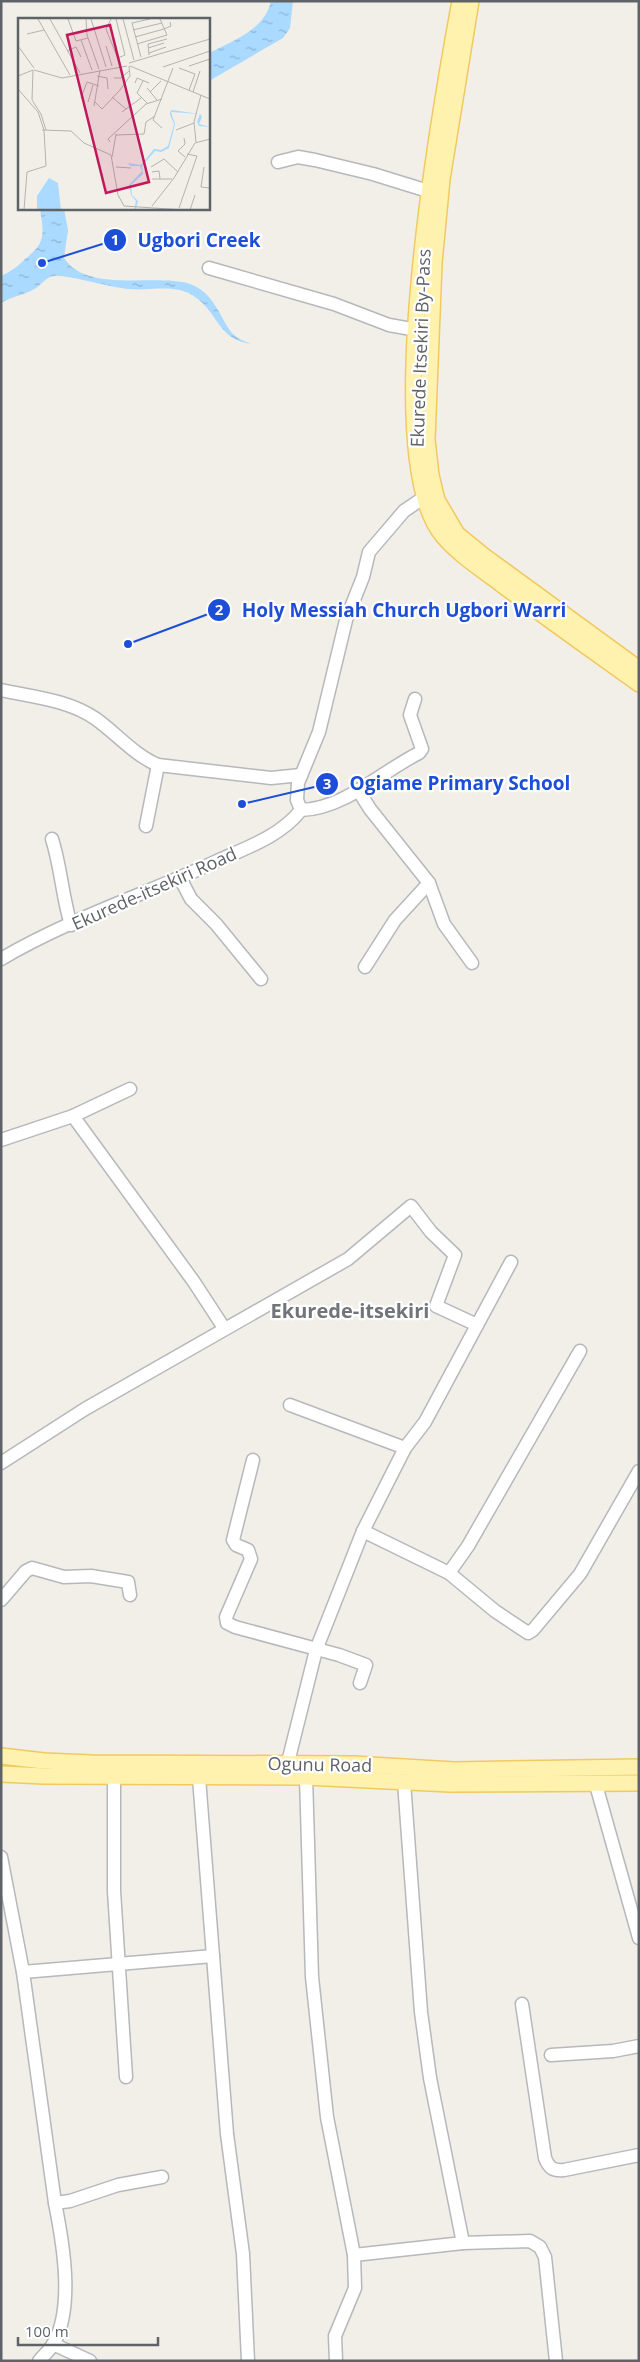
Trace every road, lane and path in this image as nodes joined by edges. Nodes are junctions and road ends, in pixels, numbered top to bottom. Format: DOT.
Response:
graph roads {
  1 [pos="460,1"];
  2 [pos="471,1"];
  3 [pos="278,162"];
  4 [pos="428,191"];
  5 [pos="210,268"];
  6 [pos="417,330"];
  7 [pos="429,493"];
  8 [pos="639,669"];
  9 [pos="639,684"];
  10 [pos="1,690"];
  11 [pos="415,699"];
  12 [pos="158,765"];
  13 [pos="301,775"];
  14 [pos="358,790"];
  15 [pos="301,810"];
  16 [pos="146,826"];
  17 [pos="52,839"];
  18 [pos="180,878"];
  19 [pos="429,883"];
  20 [pos="71,925"];
  21 [pos="1,959"];
  22 [pos="472,964"];
  23 [pos="365,967"];
  24 [pos="261,979"];
  25 [pos="130,1088"];
  26 [pos="73,1116"];
  27 [pos="1,1140"];
  28 [pos="511,1262"];
  29 [pos="477,1325"];
  30 [pos="224,1328"];
  31 [pos="580,1351"];
  32 [pos="290,1405"];
  33 [pos="405,1448"];
  34 [pos="253,1460"];
  35 [pos="1,1463"];
  36 [pos="639,1471"];
  37 [pos="363,1531"];
  38 [pos="449,1573"];
  39 [pos="130,1595"];
  40 [pos="1,1600"];
  41 [pos="316,1650"];
  42 [pos="360,1683"];
  43 [pos="1,1756"];
  44 [pos="288,1762"];
  45 [pos="639,1767"];
  46 [pos="242,1770"];
  47 [pos="1,1774"];
  48 [pos="114,1777"];
  49 [pos="306,1777"];
  50 [pos="199,1778"];
  51 [pos="404,1782"];
  52 [pos="639,1783"];
  53 [pos="596,1785"];
  54 [pos="2,1863"];
  55 [pos="639,1938"];
  56 [pos="213,1956"];
  57 [pos="119,1963"];
  58 [pos="23,1972"];
  59 [pos="522,2004"];
  60 [pos="639,2046"];
  61 [pos="551,2055"];
  62 [pos="126,2077"];
  63 [pos="639,2155"];
  64 [pos="162,2177"];
  65 [pos="54,2203"];
  66 [pos="463,2243"];
  67 [pos="354,2255"];
  68 [pos="53,2344"];
  69 [pos="39,2361"];
  70 [pos="90,2361"];
  71 [pos="248,2361"];
  72 [pos="336,2361"];
  73 [pos="556,2361"];
  1 -- 4 [label="main road, Ekurede Itsekiri By-Pass"];
  2 -- 7 [label="main road, Ekurede Itsekiri By-Pass"];
  3 -- 4 [label="street"];
  4 -- 6 [label="main road, Ekurede Itsekiri By-Pass"];
  5 -- 6 [label="street"];
  6 -- 7 [label="main road, Ekurede Itsekiri By-Pass"];
  7 -- 8 [label="main road, Ekurede Itsekiri By-Pass"];
  7 -- 9 [label="main road, Ekurede Itsekiri By-Pass"];
  7 -- 13 [label="street"];
  10 -- 12 [label="street"];
  11 -- 14 [label="street"];
  12 -- 13 [label="street"];
  12 -- 16 [label="street"];
  13 -- 15 [label="street"];
  14 -- 15 [label="street"];
  14 -- 19 [label="street"];
  15 -- 18 [label="street, Ekurede-itsekiri Road"];
  17 -- 20 [label="street"];
  18 -- 20 [label="street, Ekurede-itsekiri Road"];
  18 -- 24 [label="street"];
  19 -- 22 [label="street"];
  19 -- 23 [label="street"];
  20 -- 21 [label="street, Ekurede-itsekiri Road"];
  25 -- 26 [label="street"];
  26 -- 27 [label="street"];
  26 -- 30 [label="street"];
  28 -- 29 [label="street"];
  29 -- 30 [label="street"];
  29 -- 33 [label="street"];
  30 -- 35 [label="street"];
  31 -- 38 [label="street"];
  32 -- 33 [label="street"];
  33 -- 37 [label="street"];
  34 -- 41 [label="street"];
  36 -- 38 [label="street"];
  37 -- 38 [label="street"];
  37 -- 41 [label="street"];
  39 -- 40 [label="street"];
  41 -- 42 [label="street"];
  41 -- 44 [label="street"];
  43 -- 46 [label="main road, Ogunu Road"];
  44 -- 45 [label="main road, Ogunu Road"];
  44 -- 46 [label="main road, Ogunu Road"];
  46 -- 49 [label="main road, Ogunu Road"];
  46 -- 50 [label="main road, Ogunu Road"];
  47 -- 48 [label="main road, Ogunu Road"];
  48 -- 50 [label="main road, Ogunu Road"];
  48 -- 57 [label="street"];
  49 -- 51 [label="main road, Ogunu Road"];
  49 -- 67 [label="street"];
  50 -- 56 [label="street"];
  51 -- 53 [label="main road, Ogunu Road"];
  51 -- 66 [label="street"];
  52 -- 53 [label="main road, Ogunu Road"];
  53 -- 55 [label="street"];
  54 -- 58 [label="street"];
  56 -- 57 [label="street"];
  56 -- 71 [label="street"];
  57 -- 58 [label="street"];
  57 -- 62 [label="street"];
  58 -- 65 [label="street"];
  59 -- 63 [label="street"];
  60 -- 61 [label="street"];
  64 -- 65 [label="street"];
  65 -- 68 [label="street"];
  66 -- 67 [label="street"];
  66 -- 73 [label="street"];
  67 -- 72 [label="street"];
  68 -- 69 [label="street"];
  68 -- 70 [label="street"];
}
